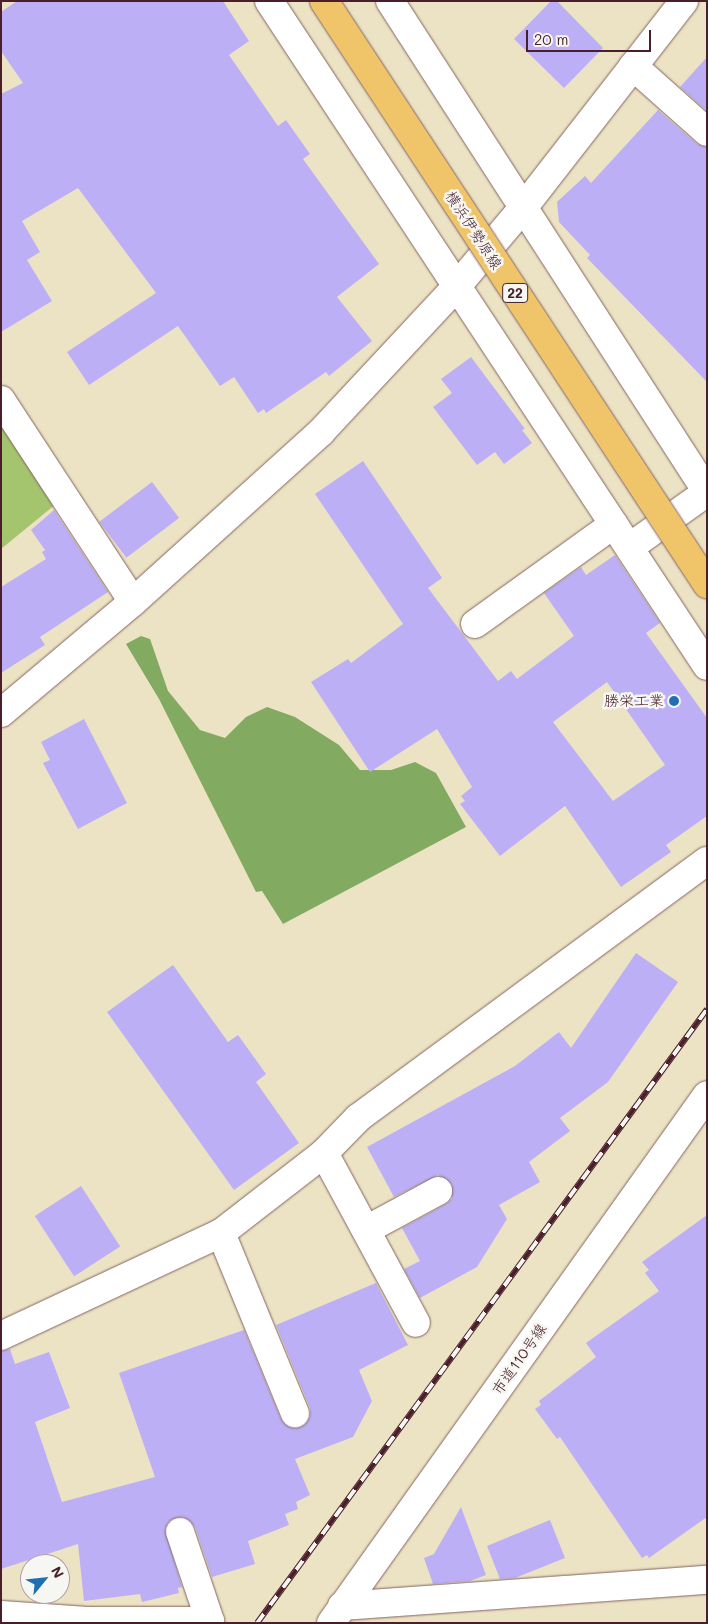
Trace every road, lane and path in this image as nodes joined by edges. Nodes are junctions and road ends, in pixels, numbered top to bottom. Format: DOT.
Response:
graph roads {
  1 [pos="269,1"];
  2 [pos="324,1"];
  3 [pos="390,1"];
  4 [pos="684,1"];
  5 [pos="633,66"];
  6 [pos="707,132"];
  7 [pos="523,208"];
  8 [pos="457,286"];
  9 [pos="1,400"];
  10 [pos="707,492"];
  11 [pos="614,524"];
  12 [pos="630,548"];
  13 [pos="707,584"];
  14 [pos="133,602"];
  15 [pos="475,624"];
  16 [pos="707,666"];
  17 [pos="1,713"];
  18 [pos="707,861"];
  19 [pos="705,1104"];
  20 [pos="324,1153"];
  21 [pos="438,1191"];
  22 [pos="366,1230"];
  23 [pos="221,1233"];
  24 [pos="416,1323"];
  25 [pos="1,1336"];
  26 [pos="295,1413"];
  27 [pos="180,1532"];
  28 [pos="707,1580"];
  29 [pos="1,1614"];
  30 [pos="336,1614"];
  31 [pos="210,1622"];
  1 -- 8 [label="street"];
  2 -- 13 [label="main road, 横浜伊勢原線 / 22, bridge"];
  3 -- 7 [label="street"];
  4 -- 5 [label="street"];
  5 -- 6 [label="street"];
  5 -- 7 [label="street"];
  7 -- 8 [label="street"];
  7 -- 10 [label="street"];
  8 -- 11 [label="street"];
  8 -- 14 [label="street"];
  9 -- 14 [label="street"];
  10 -- 12 [label="street"];
  11 -- 12 [label="street"];
  11 -- 15 [label="street"];
  12 -- 16 [label="street"];
  14 -- 17 [label="street"];
  18 -- 20 [label="street"];
  19 -- 30 [label="street, 市道110号線"];
  20 -- 22 [label="street"];
  20 -- 23 [label="street"];
  21 -- 22 [label="street"];
  22 -- 24 [label="street"];
  23 -- 25 [label="street"];
  23 -- 26 [label="street"];
  27 -- 31 [label="street"];
  28 -- 30 [label="street"];
  29 -- 31 [label="street"];
}
